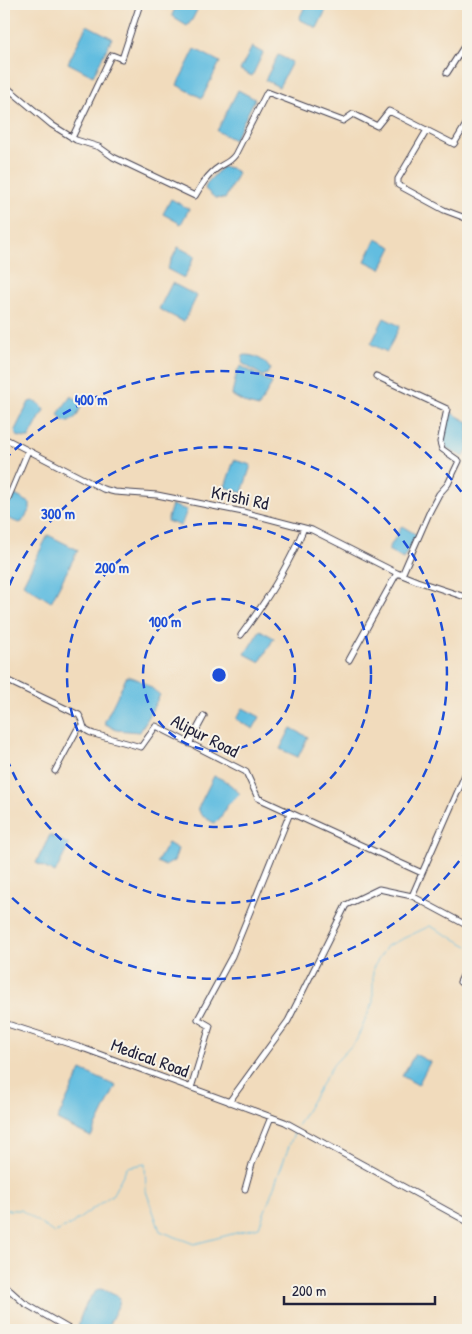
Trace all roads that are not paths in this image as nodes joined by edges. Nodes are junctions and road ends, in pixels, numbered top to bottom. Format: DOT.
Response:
graph roads {
  1 [pos="140,4"];
  2 [pos="468,50"];
  3 [pos="447,73"];
  4 [pos="4,85"];
  5 [pos="468,122"];
  6 [pos="427,130"];
  7 [pos="72,138"];
  8 [pos="468,219"];
  9 [pos="376,376"];
  10 [pos="4,438"];
  11 [pos="28,451"];
  12 [pos="4,508"];
  13 [pos="304,528"];
  14 [pos="400,574"];
  15 [pos="468,598"];
  16 [pos="241,635"];
  17 [pos="349,660"];
  18 [pos="4,680"];
  19 [pos="204,716"];
  20 [pos="82,727"];
  21 [pos="190,744"];
  22 [pos="468,768"];
  23 [pos="55,770"];
  24 [pos="290,813"];
  25 [pos="422,873"];
  26 [pos="412,896"];
  27 [pos="468,926"];
  28 [pos="468,965"];
  29 [pos="468,986"];
  30 [pos="4,1023"];
  31 [pos="191,1088"];
  32 [pos="229,1102"];
  33 [pos="270,1117"];
  34 [pos="245,1189"];
  35 [pos="468,1222"];
  36 [pos="4,1285"];
  37 [pos="71,1330"];
  1 -- 7 [label="street"];
  2 -- 3 [label="street"];
  4 -- 7 [label="street"];
  5 -- 6 [label="street"];
  6 -- 7 [label="street"];
  6 -- 8 [label="street"];
  9 -- 14 [label="street"];
  10 -- 11 [label="street, Krishi Rd"];
  11 -- 12 [label="street"];
  11 -- 13 [label="street, Krishi Rd"];
  13 -- 14 [label="street, Krishi Rd"];
  13 -- 16 [label="street"];
  14 -- 15 [label="street, Krishi Rd"];
  14 -- 17 [label="street"];
  18 -- 20 [label="street, Alipur Road"];
  19 -- 21 [label="street"];
  20 -- 21 [label="street, Alipur Road"];
  20 -- 23 [label="street"];
  21 -- 24 [label="street, Alipur Road"];
  22 -- 25 [label="street"];
  24 -- 25 [label="street, Alipur Road"];
  24 -- 31 [label="street"];
  25 -- 26 [label="street"];
  26 -- 27 [label="street"];
  26 -- 32 [label="street"];
  28 -- 29 [label="street"];
  30 -- 31 [label="street, Medical Road"];
  31 -- 32 [label="street, Medical Road"];
  32 -- 33 [label="street, Medical Road"];
  33 -- 34 [label="street"];
  33 -- 35 [label="street, Medical Road"];
  36 -- 37 [label="street"];
}
